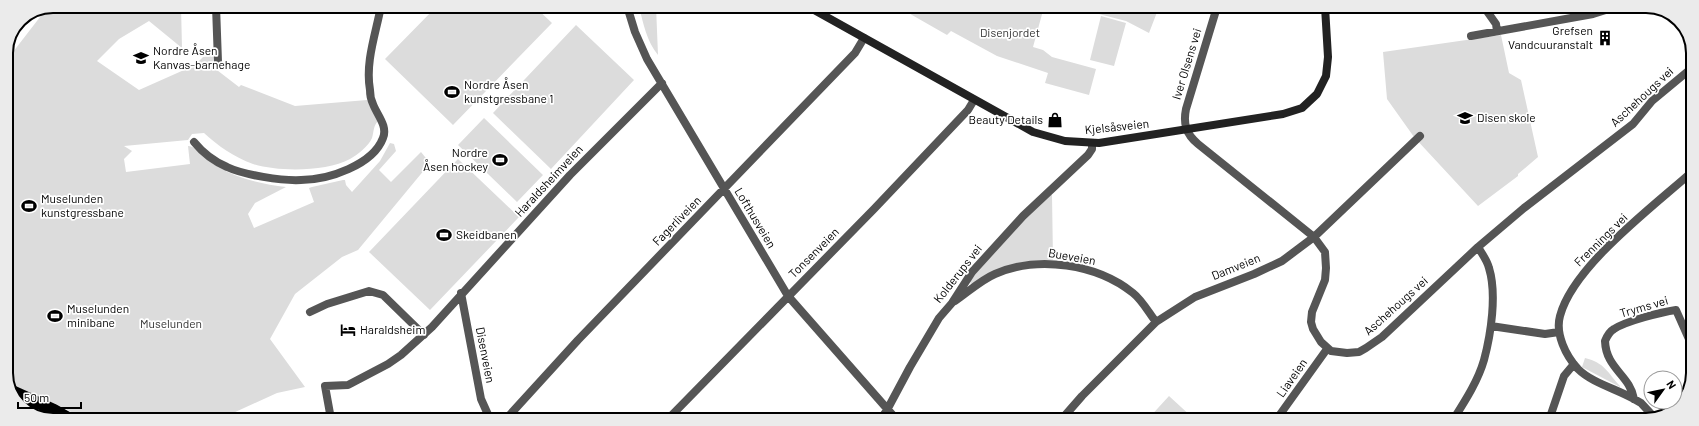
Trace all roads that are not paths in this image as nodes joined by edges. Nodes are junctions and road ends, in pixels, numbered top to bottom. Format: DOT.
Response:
graph roads {
  1 [pos="216,13"];
  2 [pos="380,13"];
  3 [pos="628,13"];
  4 [pos="819,13"];
  5 [pos="1215,13"];
  6 [pos="1325,13"];
  7 [pos="1488,13"];
  8 [pos="1596,13"];
  9 [pos="1497,31"];
  10 [pos="1471,36"];
  11 [pos="864,38"];
  12 [pos="218,62"];
  13 [pos="1686,73"];
  14 [pos="662,83"];
  15 [pos="974,100"];
  16 [pos="1186,130"];
  17 [pos="1420,136"];
  18 [pos="194,142"];
  19 [pos="1092,143"];
  20 [pos="1686,178"];
  21 [pos="724,191"];
  22 [pos="1314,237"];
  23 [pos="1478,247"];
  24 [pos="461,293"];
  25 [pos="788,296"];
  26 [pos="952,303"];
  27 [pos="310,312"];
  28 [pos="1156,322"];
  29 [pos="1491,326"];
  30 [pos="1559,332"];
  31 [pos="1686,332"];
  32 [pos="424,335"];
  33 [pos="1327,349"];
  34 [pos="1574,364"];
  35 [pos="20,394"];
  36 [pos="1634,399"];
  37 [pos="887,410"];
  38 [pos="59,413"];
  39 [pos="330,413"];
  40 [pos="487,413"];
  41 [pos="511,413"];
  42 [pos="674,413"];
  43 [pos="885,413"];
  44 [pos="890,413"];
  45 [pos="1067,413"];
  46 [pos="1281,413"];
  47 [pos="1457,413"];
  48 [pos="1551,413"];
  49 [pos="1650,413"];
  1 -- 12 [label="street"];
  2 -- 18 [label="street"];
  3 -- 14 [label="street, Lofthusveien"];
  4 -- 11 [label="street, Kjelsåsveien"];
  5 -- 16 [label="street, Iver Olsens vei"];
  6 -- 16 [label="street, Kjelsåsveien"];
  7 -- 9 [label="street"];
  8 -- 9 [label="street"];
  9 -- 10 [label="street"];
  11 -- 15 [label="street, Kjelsåsveien"];
  11 -- 21 [label="street, Fagerliveien"];
  13 -- 23 [label="street, Aschehougs vei"];
  14 -- 21 [label="street, Lofthusveien"];
  14 -- 24 [label="street, Haraldsheimveien"];
  15 -- 19 [label="street, Kjelsåsveien"];
  15 -- 25 [label="street, Tonsenveien"];
  16 -- 19 [label="street, Kjelsåsveien"];
  16 -- 22 [label="street"];
  17 -- 22 [label="street, Damveien"];
  19 -- 26 [label="street, Kolderups vei"];
  20 -- 30 [label="street, Frennings vei"];
  21 -- 25 [label="street, Lofthusveien"];
  21 -- 41 [label="street, Fagerliveien"];
  22 -- 28 [label="street, Damveien"];
  22 -- 33 [label="street"];
  23 -- 29 [label="street"];
  23 -- 33 [label="street, Aschehougs vei"];
  24 -- 32 [label="street, Haraldsheimveien"];
  24 -- 40 [label="street, Disenveien"];
  25 -- 37 [label="street, Lofthusveien"];
  25 -- 42 [label="street, Tonsenveien"];
  26 -- 28 [label="street, Bueveien"];
  26 -- 37 [label="street, Kolderups vei"];
  27 -- 32 [label="street"];
  28 -- 45 [label="street, Damveien"];
  29 -- 30 [label="street"];
  29 -- 47 [label="street"];
  30 -- 34 [label="street, Frennings vei"];
  31 -- 36 [label="street, Tryms vei"];
  32 -- 39 [label="street, Haraldsheimveien"];
  33 -- 46 [label="street, Liaveien"];
  34 -- 36 [label="street, Frennings vei"];
  34 -- 48 [label="street"];
  35 -- 38 [label="highway"];
  36 -- 49 [label="street, Frennings vei"];
  37 -- 43 [label="street, Kolderups vei"];
  37 -- 44 [label="street, Lofthusveien"];
}
